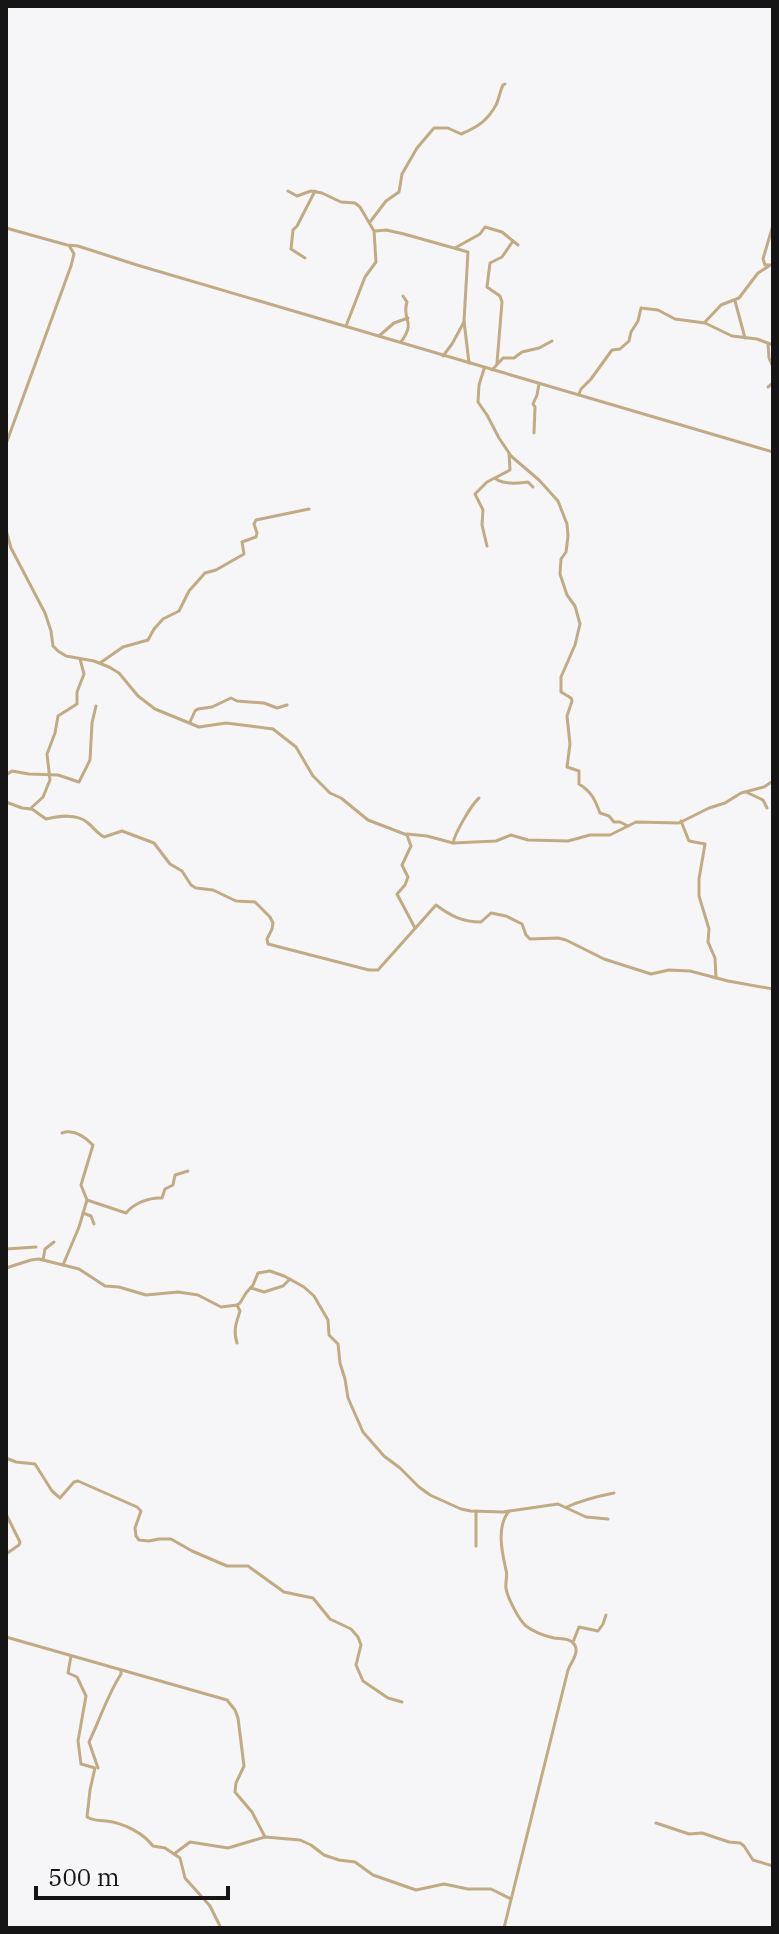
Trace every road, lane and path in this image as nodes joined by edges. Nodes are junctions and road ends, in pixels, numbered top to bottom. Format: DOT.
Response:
graph roads {
  1 [pos="505,84"];
  2 [pos="288,191"];
  3 [pos="315,191"];
  4 [pos="370,222"];
  5 [pos="773,225"];
  6 [pos="6,228"];
  7 [pos="374,231"];
  8 [pos="513,241"];
  9 [pos="67,245"];
  10 [pos="518,245"];
  11 [pos="455,248"];
  12 [pos="84,249"];
  13 [pos="74,257"];
  14 [pos="305,258"];
  15 [pos="771,265"];
  16 [pos="403,296"];
  17 [pos="735,301"];
  18 [pos="408,318"];
  19 [pos="464,321"];
  20 [pos="705,323"];
  21 [pos="349,325"];
  22 [pos="379,336"];
  23 [pos="745,338"];
  24 [pos="552,341"];
  25 [pos="401,342"];
  26 [pos="767,343"];
  27 [pos="773,345"];
  28 [pos="443,356"];
  29 [pos="469,363"];
  30 [pos="497,363"];
  31 [pos="773,367"];
  32 [pos="485,368"];
  33 [pos="492,370"];
  34 [pos="773,383"];
  35 [pos="539,384"];
  36 [pos="768,387"];
  37 [pos="579,395"];
  38 [pos="534,433"];
  39 [pos="6,444"];
  40 [pos="773,452"];
  41 [pos="509,453"];
  42 [pos="521,465"];
  43 [pos="510,470"];
  44 [pos="496,479"];
  45 [pos="533,487"];
  46 [pos="309,509"];
  47 [pos="6,530"];
  48 [pos="487,546"];
  49 [pos="80,659"];
  50 [pos="100,663"];
  51 [pos="287,705"];
  52 [pos="96,706"];
  53 [pos="190,722"];
  54 [pos="50,774"];
  55 [pos="6,775"];
  56 [pos="773,781"];
  57 [pos="745,791"];
  58 [pos="479,798"];
  59 [pos="6,802"];
  60 [pos="767,808"];
  61 [pos="30,809"];
  62 [pos="681,821"];
  63 [pos="628,826"];
  64 [pos="406,834"];
  65 [pos="453,843"];
  66 [pos="416,928"];
  67 [pos="716,978"];
  68 [pos="773,989"];
  69 [pos="62,1133"];
  70 [pos="188,1171"];
  71 [pos="87,1200"];
  72 [pos="83,1213"];
  73 [pos="94,1224"];
  74 [pos="54,1242"];
  75 [pos="36,1247"];
  76 [pos="6,1249"];
  77 [pos="43,1260"];
  78 [pos="63,1265"];
  79 [pos="6,1268"];
  80 [pos="290,1279"];
  81 [pos="251,1288"];
  82 [pos="237,1305"];
  83 [pos="237,1343"];
  84 [pos="6,1458"];
  85 [pos="614,1493"];
  86 [pos="567,1507"];
  87 [pos="476,1511"];
  88 [pos="509,1511"];
  89 [pos="6,1514"];
  90 [pos="608,1519"];
  91 [pos="476,1546"];
  92 [pos="6,1554"];
  93 [pos="606,1615"];
  94 [pos="6,1637"];
  95 [pos="573,1642"];
  96 [pos="71,1656"];
  97 [pos="121,1670"];
  98 [pos="402,1702"];
  99 [pos="98,1768"];
  100 [pos="656,1823"];
  101 [pos="265,1837"];
  102 [pos="174,1854"];
  103 [pos="773,1866"];
  104 [pos="511,1899"];
  105 [pos="221,1928"];
  106 [pos="504,1928"];
  1 -- 4 [label="street"];
  2 -- 3 [label="street"];
  3 -- 4 [label="street"];
  3 -- 14 [label="street"];
  4 -- 7 [label="street"];
  5 -- 15 [label="street"];
  6 -- 9 [label="street"];
  7 -- 11 [label="street"];
  7 -- 21 [label="street"];
  8 -- 10 [label="street"];
  8 -- 11 [label="street"];
  8 -- 30 [label="street"];
  9 -- 12 [label="street"];
  9 -- 13 [label="street"];
  11 -- 19 [label="street"];
  12 -- 13 [label="street"];
  12 -- 21 [label="street"];
  13 -- 39 [label="street"];
  15 -- 17 [label="street"];
  16 -- 18 [label="street"];
  17 -- 20 [label="street"];
  17 -- 23 [label="street"];
  18 -- 22 [label="street"];
  18 -- 25 [label="street"];
  19 -- 28 [label="street"];
  19 -- 29 [label="street"];
  20 -- 23 [label="street"];
  20 -- 37 [label="street"];
  21 -- 22 [label="street"];
  22 -- 25 [label="street"];
  23 -- 26 [label="street"];
  24 -- 30 [label="street"];
  25 -- 28 [label="street"];
  26 -- 27 [label="street"];
  26 -- 31 [label="street"];
  28 -- 29 [label="street"];
  29 -- 32 [label="street"];
  30 -- 33 [label="street"];
  32 -- 33 [label="street"];
  32 -- 41 [label="street"];
  33 -- 35 [label="street"];
  34 -- 36 [label="street"];
  35 -- 37 [label="street"];
  35 -- 38 [label="street"];
  37 -- 40 [label="street"];
  41 -- 42 [label="street"];
  41 -- 43 [label="street"];
  42 -- 43 [label="street"];
  42 -- 63 [label="street"];
  43 -- 44 [label="street"];
  44 -- 45 [label="street"];
  44 -- 48 [label="street"];
  46 -- 50 [label="street"];
  47 -- 49 [label="street"];
  49 -- 50 [label="street"];
  49 -- 54 [label="street"];
  50 -- 53 [label="street"];
  51 -- 53 [label="street"];
  52 -- 54 [label="street"];
  53 -- 64 [label="street"];
  54 -- 55 [label="street"];
  54 -- 61 [label="street"];
  56 -- 57 [label="street"];
  57 -- 60 [label="street"];
  57 -- 62 [label="street"];
  58 -- 65 [label="street"];
  59 -- 61 [label="street"];
  61 -- 66 [label="street"];
  62 -- 63 [label="street"];
  62 -- 67 [label="street"];
  63 -- 65 [label="street"];
  64 -- 65 [label="street"];
  64 -- 66 [label="street"];
  66 -- 67 [label="street"];
  67 -- 68 [label="street"];
  69 -- 71 [label="street"];
  70 -- 71 [label="street"];
  71 -- 72 [label="street"];
  72 -- 73 [label="street"];
  72 -- 78 [label="street"];
  74 -- 77 [label="street"];
  75 -- 76 [label="street"];
  77 -- 78 [label="street"];
  77 -- 79 [label="street"];
  78 -- 82 [label="street"];
  80 -- 81 [label="street"];
  80 -- 81 [label="street"];
  80 -- 87 [label="street"];
  81 -- 82 [label="street"];
  82 -- 83 [label="street"];
  84 -- 98 [label="street"];
  85 -- 86 [label="street"];
  86 -- 88 [label="street"];
  86 -- 90 [label="street"];
  87 -- 88 [label="street"];
  87 -- 91 [label="street"];
  88 -- 95 [label="street"];
  89 -- 92 [label="street"];
  93 -- 95 [label="street"];
  94 -- 96 [label="street"];
  95 -- 104 [label="street"];
  96 -- 97 [label="street"];
  96 -- 102 [label="street"];
  97 -- 99 [label="street"];
  97 -- 101 [label="street"];
  100 -- 103 [label="street"];
  101 -- 102 [label="street"];
  101 -- 104 [label="street"];
  102 -- 105 [label="street"];
  104 -- 106 [label="street"];
}
